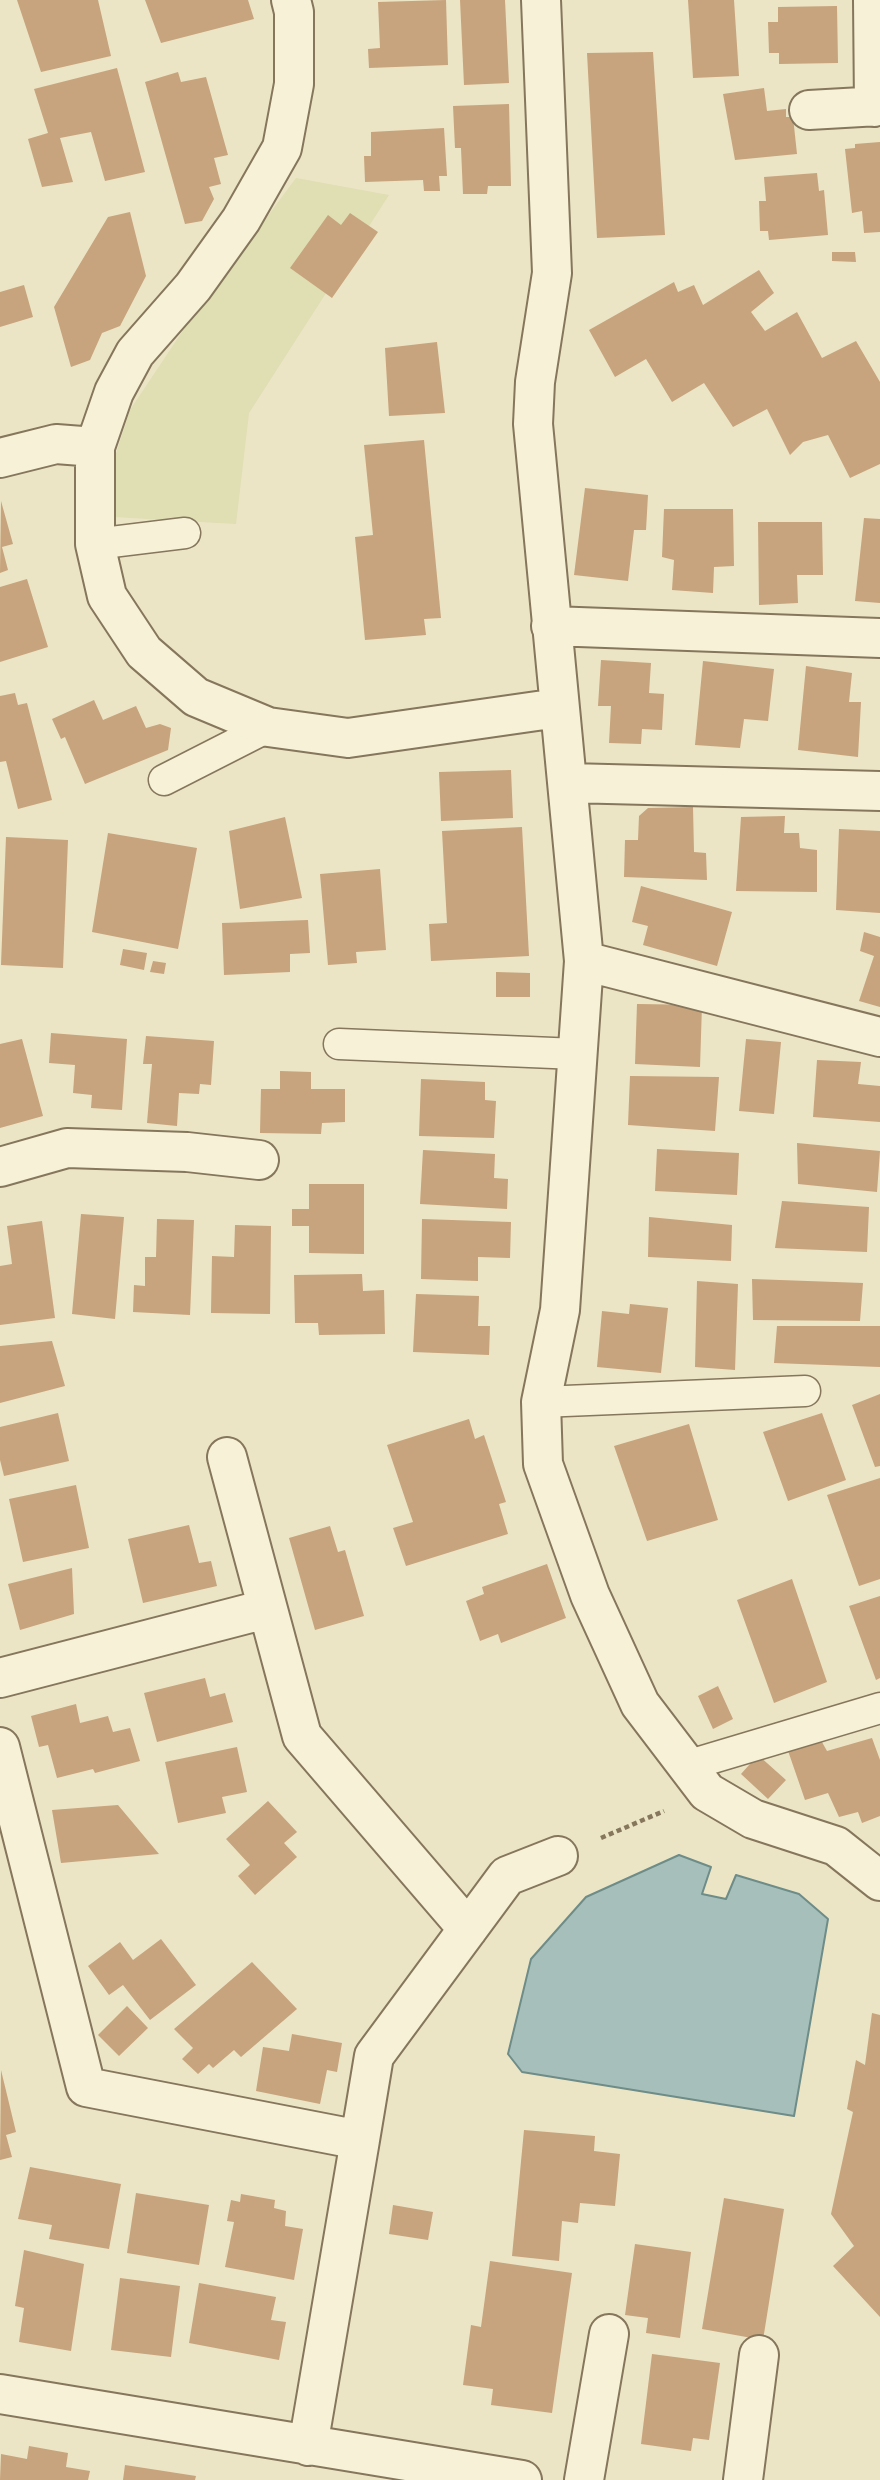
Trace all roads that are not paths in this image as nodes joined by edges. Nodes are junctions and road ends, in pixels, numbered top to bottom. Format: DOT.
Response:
graph roads {
  1 [pos="290,0"];
  2 [pos="541,0"];
  3 [pos="873,0"];
  4 [pos="877,106"];
  5 [pos="809,110"];
  6 [pos="94,447"];
  7 [pos="0,458"];
  8 [pos="185,533"];
  9 [pos="95,544"];
  10 [pos="551,626"];
  11 [pos="880,638"];
  12 [pos="558,708"];
  13 [pos="268,727"];
  14 [pos="164,780"];
  15 [pos="569,783"];
  16 [pos="880,791"];
  17 [pos="584,961"];
  18 [pos="880,1037"];
  19 [pos="339,1044"];
  20 [pos="577,1054"];
  21 [pos="259,1160"];
  22 [pos="0,1167"];
  23 [pos="805,1391"];
  24 [pos="541,1402"];
  25 [pos="227,1457"];
  26 [pos="266,1609"];
  27 [pos="0,1678"];
  28 [pos="880,1708"];
  29 [pos="0,1747"];
  30 [pos="696,1779"];
  31 [pos="558,1856"];
  32 [pos="880,1881"];
  33 [pos="468,1929"];
  34 [pos="360,2140"];
  35 [pos="609,2334"];
  36 [pos="759,2355"];
  37 [pos="0,2394"];
  38 [pos="308,2446"];
  39 [pos="522,2480"];
  40 [pos="584,2480"];
  41 [pos="743,2480"];
  1 -- 6 [label="street"];
  2 -- 10 [label="street"];
  3 -- 4 [label="street"];
  4 -- 5 [label="street"];
  6 -- 7 [label="street"];
  6 -- 9 [label="street"];
  8 -- 9 [label="lane"];
  9 -- 13 [label="street"];
  10 -- 11 [label="street"];
  10 -- 12 [label="street"];
  12 -- 13 [label="street"];
  12 -- 15 [label="street"];
  13 -- 14 [label="lane"];
  15 -- 16 [label="street"];
  15 -- 17 [label="street"];
  17 -- 18 [label="street"];
  17 -- 20 [label="street"];
  19 -- 20 [label="lane"];
  20 -- 24 [label="street"];
  21 -- 22 [label="street"];
  23 -- 24 [label="lane"];
  24 -- 30 [label="street"];
  25 -- 26 [label="street"];
  26 -- 27 [label="street"];
  26 -- 33 [label="street"];
  28 -- 30 [label="lane"];
  29 -- 34 [label="street"];
  30 -- 32 [label="street"];
  31 -- 33 [label="street"];
  33 -- 34 [label="street"];
  34 -- 38 [label="street"];
  35 -- 40 [label="street"];
  36 -- 41 [label="street"];
  37 -- 38 [label="street"];
  38 -- 39 [label="street"];
}
